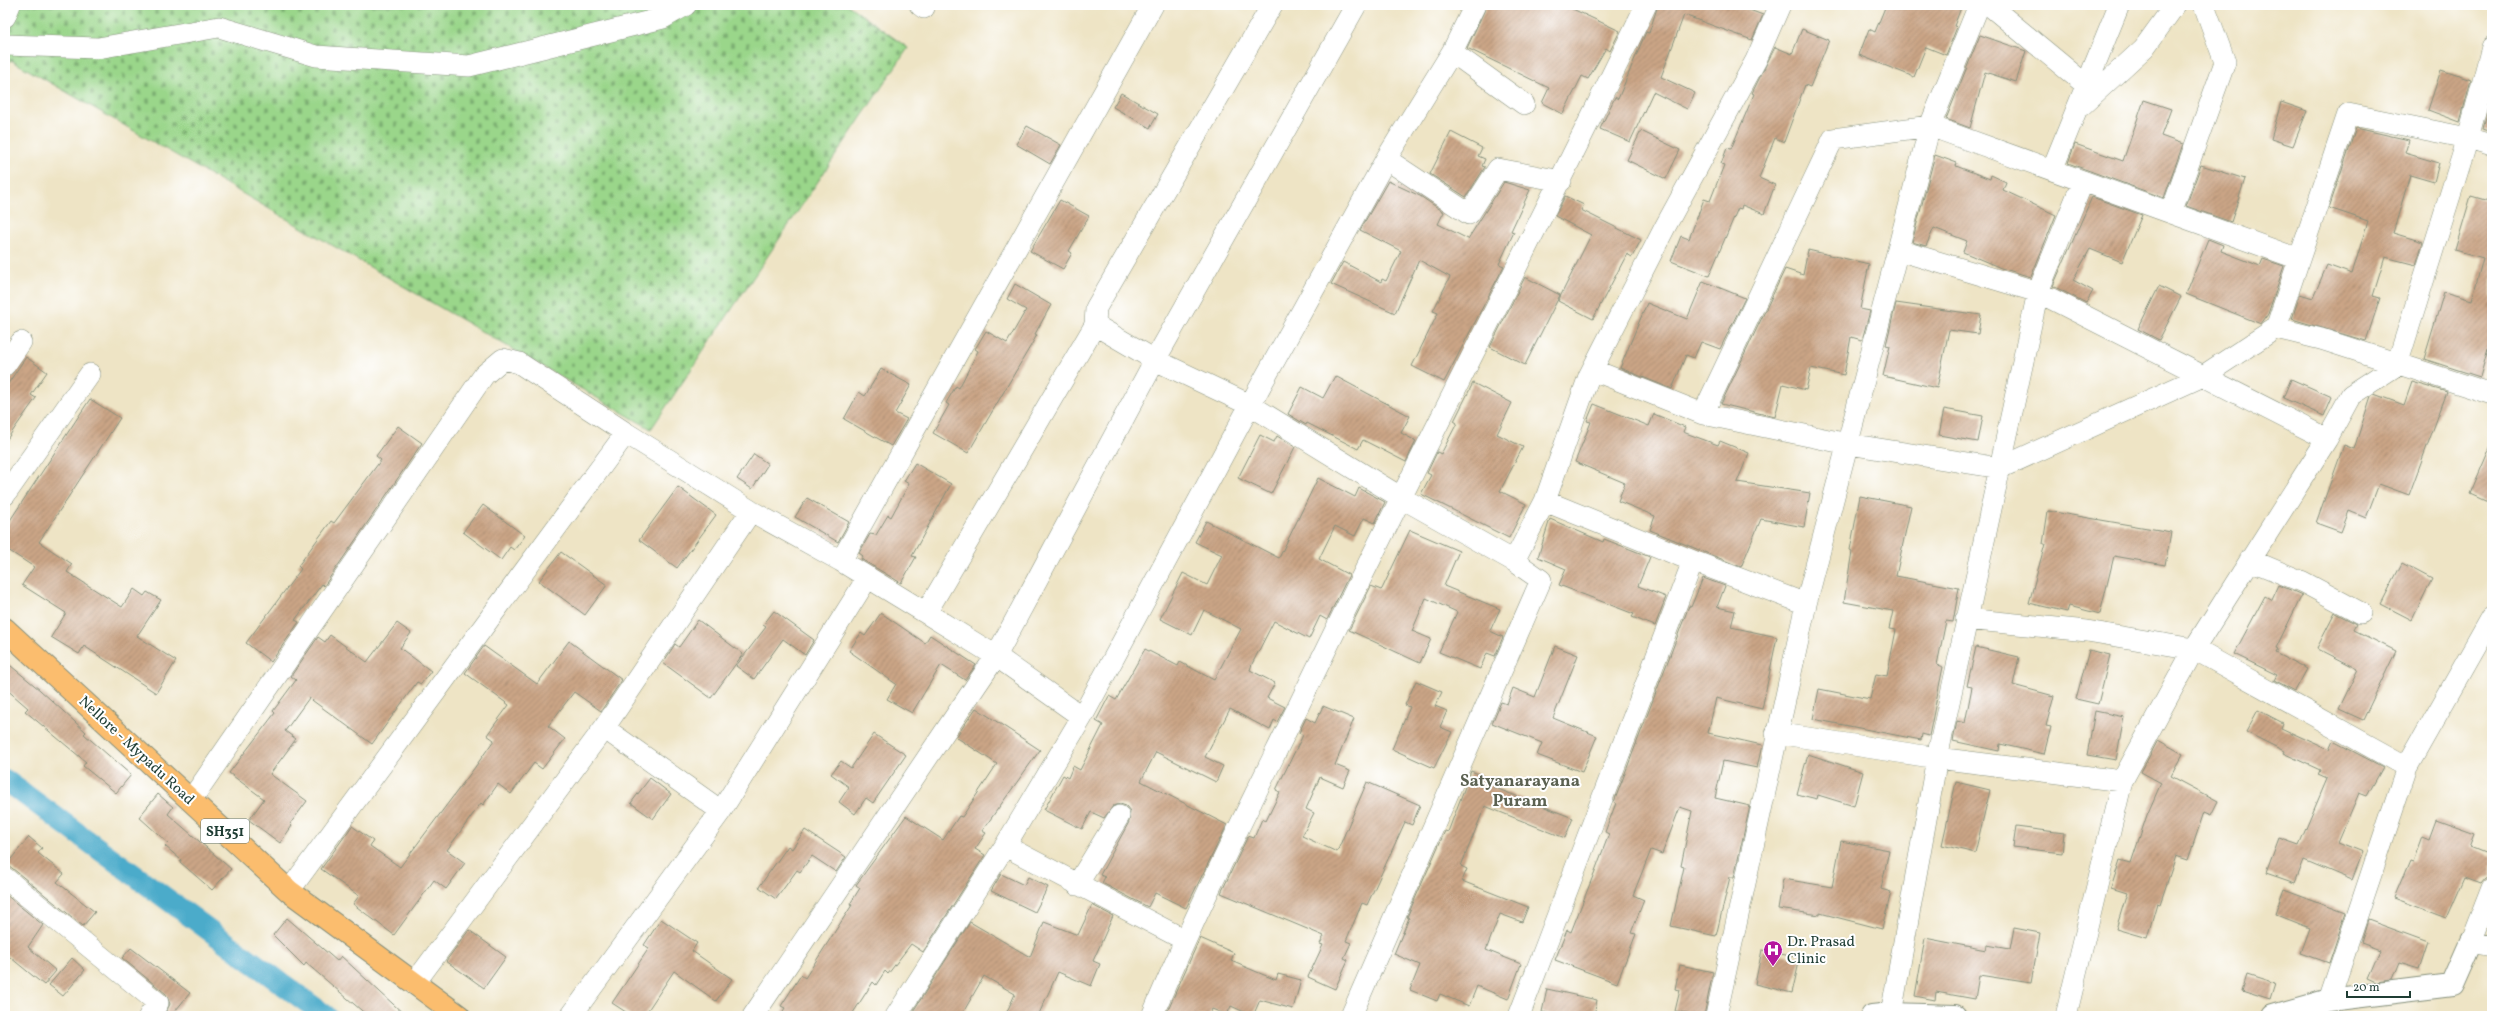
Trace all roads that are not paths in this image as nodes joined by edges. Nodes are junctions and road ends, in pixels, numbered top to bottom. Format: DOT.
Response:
graph roads {
  1 [pos="10,5"];
  2 [pos="686,5"];
  3 [pos="1153,5"];
  4 [pos="1272,5"];
  5 [pos="1356,5"];
  6 [pos="1475,5"];
  7 [pos="1646,5"];
  8 [pos="1780,5"];
  9 [pos="1979,5"];
  10 [pos="1990,5"];
  11 [pos="2119,5"];
  12 [pos="2175,5"];
  13 [pos="2204,5"];
  14 [pos="5,17"];
  15 [pos="5,45"];
  16 [pos="2492,47"];
  17 [pos="1452,52"];
  18 [pos="2086,85"];
  19 [pos="1524,104"];
  20 [pos="2076,111"];
  21 [pos="1930,126"];
  22 [pos="2468,138"];
  23 [pos="2492,145"];
  24 [pos="1386,159"];
  25 [pos="2052,170"];
  26 [pos="2083,181"];
  27 [pos="1561,182"];
  28 [pos="2171,213"];
  29 [pos="1898,250"];
  30 [pos="2299,259"];
  31 [pos="2038,292"];
  32 [pos="1095,325"];
  33 [pos="2276,328"];
  34 [pos="21,342"];
  35 [pos="1155,360"];
  36 [pos="2397,365"];
  37 [pos="5,366"];
  38 [pos="1593,370"];
  39 [pos="90,374"];
  40 [pos="2203,376"];
  41 [pos="2492,394"];
  42 [pos="1250,405"];
  43 [pos="1703,414"];
  44 [pos="626,433"];
  45 [pos="2327,439"];
  46 [pos="1848,444"];
  47 [pos="2000,468"];
  48 [pos="5,495"];
  49 [pos="1400,497"];
  50 [pos="1545,501"];
  51 [pos="751,511"];
  52 [pos="2250,560"];
  53 [pos="841,561"];
  54 [pos="1514,561"];
  55 [pos="1693,561"];
  56 [pos="868,577"];
  57 [pos="1806,604"];
  58 [pos="926,612"];
  59 [pos="2361,613"];
  60 [pos="2492,617"];
  61 [pos="1966,619"];
  62 [pos="5,629"];
  63 [pos="2194,649"];
  64 [pos="996,656"];
  65 [pos="1082,717"];
  66 [pos="604,728"];
  67 [pos="1776,733"];
  68 [pos="1937,758"];
  69 [pos="2407,767"];
  70 [pos="2122,781"];
  71 [pos="191,800"];
  72 [pos="721,811"];
  73 [pos="1119,816"];
  74 [pos="1005,846"];
  75 [pos="5,878"];
  76 [pos="1078,885"];
  77 [pos="2492,888"];
  78 [pos="290,891"];
  79 [pos="1185,940"];
  80 [pos="2482,944"];
  81 [pos="414,984"];
  82 [pos="2329,1000"];
  83 [pos="1882,1015"];
  84 [pos="149,1016"];
  85 [pos="459,1016"];
  86 [pos="571,1016"];
  87 [pos="753,1016"];
  88 [pos="896,1016"];
  89 [pos="1152,1016"];
  90 [pos="1351,1016"];
  91 [pos="1519,1016"];
  92 [pos="1716,1016"];
  93 [pos="1955,1016"];
  94 [pos="2066,1016"];
  95 [pos="2273,1016"];
  1 -- 14 [label="street"];
  2 -- 15 [label="street"];
  3 -- 53 [label="street"];
  4 -- 32 [label="street"];
  5 -- 35 [label="street"];
  6 -- 17 [label="street"];
  7 -- 27 [label="street"];
  8 -- 38 [label="street"];
  9 -- 21 [label="street"];
  10 -- 18 [label="street"];
  11 -- 18 [label="street"];
  12 -- 20 [label="street"];
  13 -- 28 [label="street"];
  16 -- 22 [label="street"];
  17 -- 19 [label="street"];
  17 -- 24 [label="street"];
  18 -- 20 [label="street"];
  20 -- 25 [label="street"];
  21 -- 25 [label="street"];
  21 -- 29 [label="street"];
  21 -- 43 [label="street"];
  22 -- 23 [label="street"];
  22 -- 30 [label="street"];
  22 -- 36 [label="street"];
  24 -- 27 [label="street"];
  24 -- 42 [label="street"];
  25 -- 26 [label="street"];
  26 -- 28 [label="street"];
  26 -- 31 [label="street"];
  27 -- 49 [label="street"];
  28 -- 30 [label="street"];
  29 -- 31 [label="street"];
  29 -- 46 [label="street"];
  30 -- 33 [label="street"];
  31 -- 40 [label="street"];
  31 -- 47 [label="street"];
  32 -- 35 [label="street"];
  32 -- 58 [label="street"];
  33 -- 36 [label="street"];
  33 -- 40 [label="street"];
  34 -- 37 [label="street"];
  35 -- 42 [label="street"];
  35 -- 64 [label="street"];
  36 -- 41 [label="street"];
  36 -- 45 [label="street"];
  38 -- 43 [label="street"];
  38 -- 50 [label="street"];
  39 -- 48 [label="street"];
  40 -- 45 [label="street"];
  40 -- 47 [label="street"];
  42 -- 49 [label="street"];
  42 -- 65 [label="street"];
  43 -- 46 [label="street"];
  44 -- 51 [label="street"];
  44 -- 71 [label="street"];
  44 -- 78 [label="street"];
  45 -- 52 [label="street"];
  46 -- 47 [label="street"];
  46 -- 57 [label="street"];
  47 -- 61 [label="street"];
  49 -- 54 [label="street"];
  49 -- 79 [label="street"];
  50 -- 54 [label="street"];
  50 -- 55 [label="street"];
  51 -- 53 [label="street"];
  51 -- 66 [label="street"];
  52 -- 59 [label="street"];
  52 -- 63 [label="street"];
  53 -- 56 [label="street"];
  54 -- 90 [label="street"];
  55 -- 57 [label="street"];
  55 -- 91 [label="street"];
  56 -- 58 [label="street"];
  56 -- 72 [label="street"];
  57 -- 67 [label="street"];
  58 -- 64 [label="street"];
  60 -- 69 [label="street"];
  61 -- 63 [label="street"];
  61 -- 68 [label="street"];
  62 -- 71 [label="main road, Nellore - Mypadu Road / SH351"];
  63 -- 69 [label="street"];
  63 -- 70 [label="street"];
  64 -- 65 [label="street"];
  64 -- 87 [label="street"];
  65 -- 74 [label="street"];
  66 -- 72 [label="street"];
  66 -- 81 [label="street"];
  67 -- 68 [label="street"];
  67 -- 92 [label="street"];
  68 -- 70 [label="street"];
  68 -- 83 [label="street"];
  69 -- 82 [label="street"];
  70 -- 94 [label="street"];
  71 -- 78 [label="main road, Nellore - Mypadu Road / SH351"];
  72 -- 86 [label="street"];
  73 -- 76 [label="street"];
  74 -- 76 [label="street"];
  74 -- 88 [label="street"];
  75 -- 84 [label="street"];
  76 -- 79 [label="street"];
  77 -- 80 [label="street"];
  78 -- 81 [label="main road, Nellore - Mypadu Road / SH351"];
  79 -- 89 [label="street"];
  80 -- 82 [label="street"];
  81 -- 85 [label="main road, Nellore - Mypadu Road / SH351"];
  82 -- 95 [label="street"];
  83 -- 93 [label="street"];
}
